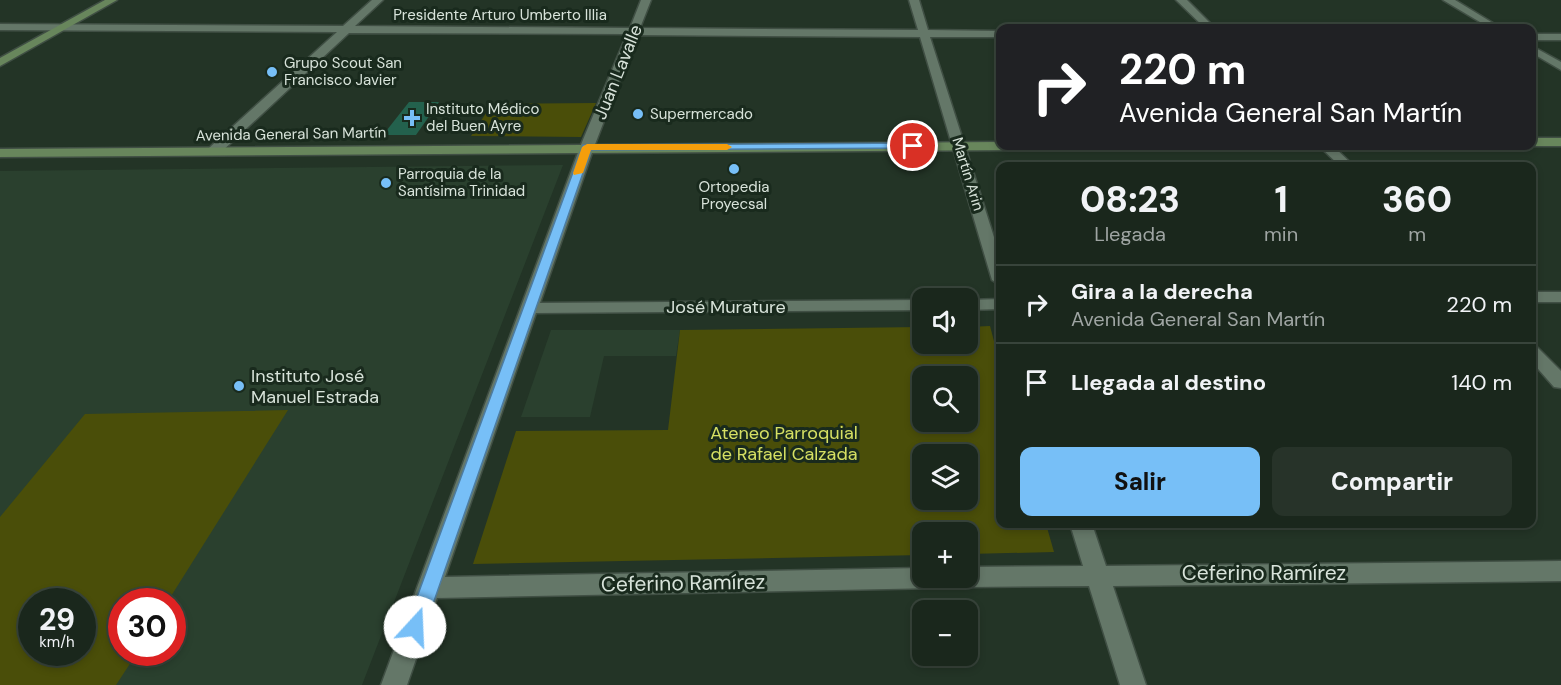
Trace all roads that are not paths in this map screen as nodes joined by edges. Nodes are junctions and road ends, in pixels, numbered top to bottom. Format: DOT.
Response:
graph roads {
  1 [pos="112,0"];
  2 [pos="378,0"];
  3 [pos="646,0"];
  4 [pos="914,0"];
  5 [pos="1181,0"];
  6 [pos="1448,0"];
  7 [pos="1206,24"];
  8 [pos="1489,24"];
  9 [pos="0,27"];
  10 [pos="63,28"];
  11 [pos="347,29"];
  12 [pos="635,31"];
  13 [pos="924,33"];
  14 [pos="996,34"];
  15 [pos="1536,37"];
  16 [pos="1561,37"];
  17 [pos="1536,52"];
  18 [pos="0,63"];
  19 [pos="1561,67"];
  20 [pos="1536,142"];
  21 [pos="1561,142"];
  22 [pos="959,146"];
  23 [pos="996,146"];
  24 [pos="587,147"];
  25 [pos="1330,150"];
  26 [pos="214,151"];
  27 [pos="0,153"];
  28 [pos="1343,162"];
  29 [pos="996,267"];
  30 [pos="1536,297"];
  31 [pos="1561,297"];
  32 [pos="996,304"];
  33 [pos="912,305"];
  34 [pos="978,305"];
  35 [pos="529,308"];
  36 [pos="1536,356"];
  37 [pos="1561,382"];
  38 [pos="1082,528"];
  39 [pos="1561,571"];
  40 [pos="1098,574"];
  41 [pos="978,577"];
  42 [pos="912,578"];
  43 [pos="429,588"];
  44 [pos="394,685"];
  45 [pos="1133,685"];
  1 -- 10 [label="main road"];
  2 -- 11 [label="street"];
  3 -- 12 [label="street, Juan Lavalle"];
  4 -- 13 [label="street, Martín Arin"];
  5 -- 7 [label="street"];
  6 -- 8 [label="street"];
  9 -- 10 [label="street, Presidente Arturo Umberto Illia"];
  10 -- 11 [label="street, Presidente Arturo Umberto Illia"];
  10 -- 18 [label="main road"];
  11 -- 12 [label="street, Presidente Arturo Umberto Illia"];
  11 -- 26 [label="street"];
  12 -- 13 [label="street, Presidente Arturo Umberto Illia"];
  12 -- 24 [label="street, Juan Lavalle"];
  13 -- 14 [label="street, Presidente Arturo Umberto Illia"];
  13 -- 22 [label="street, Martín Arin"];
  15 -- 16 [label="street"];
  17 -- 19 [label="street"];
  20 -- 21 [label="main road"];
  22 -- 23 [label="main road, Avenida General San Martín"];
  22 -- 24 [label="main road, Avenida General San Martín"];
  22 -- 29 [label="street, Martín Arin"];
  24 -- 26 [label="main road, Avenida General San Martín"];
  24 -- 35 [label="street, Juan Lavalle"];
  25 -- 28 [label="street"];
  26 -- 27 [label="main road, Avenida General San Martín"];
  30 -- 31 [label="street"];
  32 -- 34 [label="street"];
  33 -- 35 [label="street, José Murature"];
  35 -- 43 [label="street, Juan Lavalle"];
  36 -- 37 [label="street"];
  38 -- 40 [label="street"];
  39 -- 40 [label="street, Ceferino Ramírez"];
  40 -- 41 [label="street, Ceferino Ramírez"];
  40 -- 45 [label="street"];
  42 -- 43 [label="street, Ceferino Ramírez"];
  43 -- 44 [label="street, Juan Lavalle"];
}
